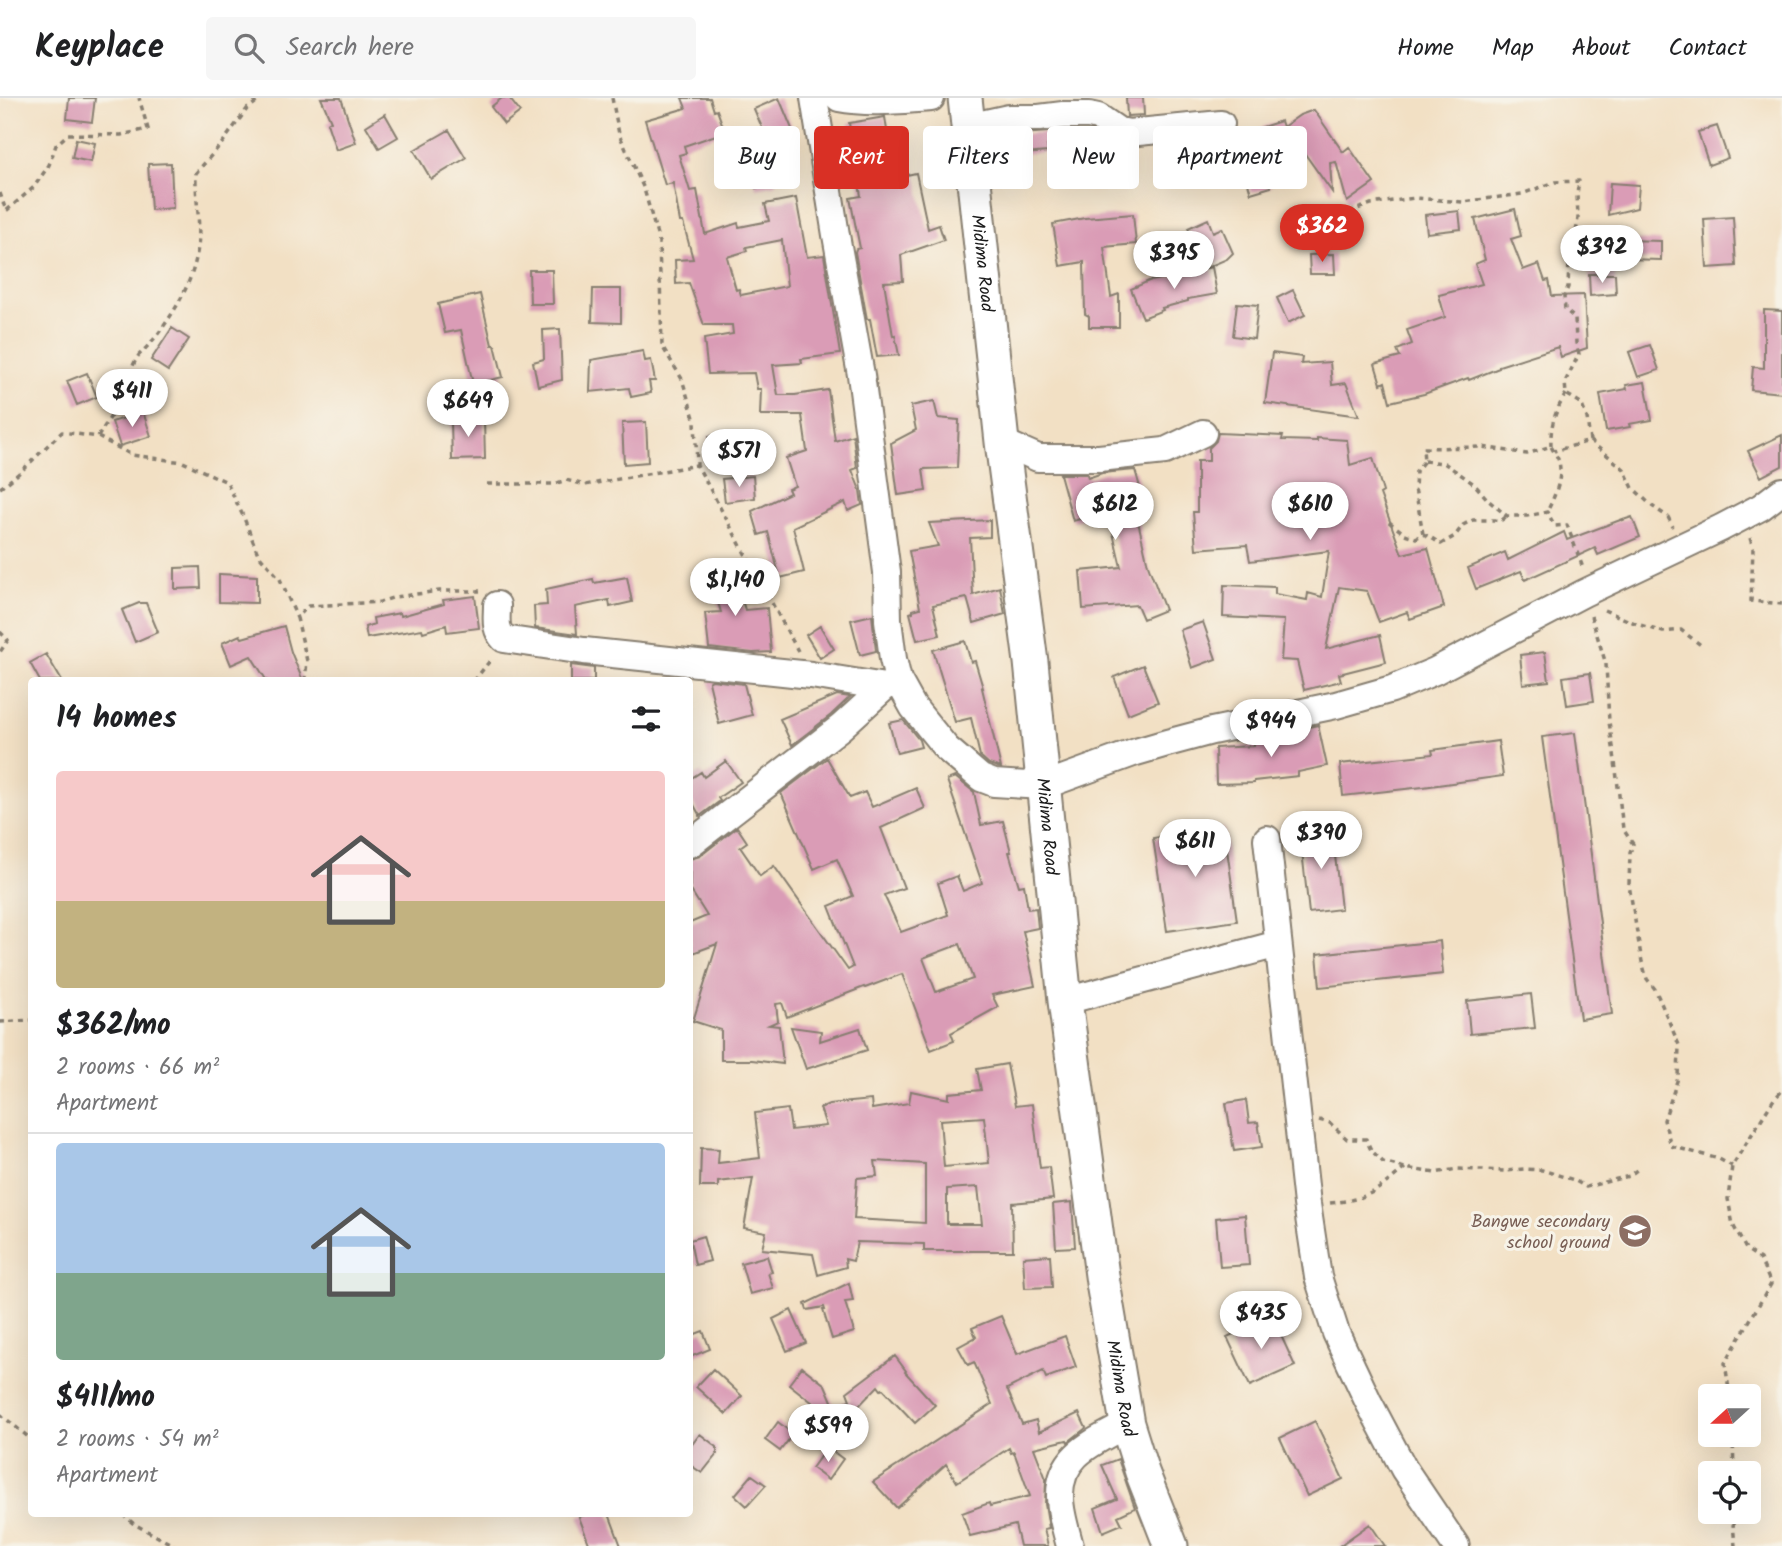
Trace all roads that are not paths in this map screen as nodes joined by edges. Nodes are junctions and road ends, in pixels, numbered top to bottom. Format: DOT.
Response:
graph roads {
  1 [pos="814,98"];
  2 [pos="839,98"];
  3 [pos="931,98"];
  4 [pos="967,112"];
  5 [pos="1221,124"];
  6 [pos="1203,433"];
  7 [pos="1002,442"];
  8 [pos="1782,492"];
  9 [pos="497,605"];
  10 [pos="892,684"];
  11 [pos="1043,786"];
  12 [pos="1267,839"];
  13 [pos="693,842"];
  14 [pos="1278,944"];
  15 [pos="1065,1000"];
  16 [pos="1127,1424"];
  17 [pos="1070,1546"];
  18 [pos="1171,1546"];
  19 [pos="1456,1546"];
  1 -- 10 [label="street"];
  2 -- 3 [label="street"];
  4 -- 5 [label="street"];
  4 -- 7 [label="main road, Midima Road"];
  6 -- 7 [label="street"];
  7 -- 11 [label="main road, Midima Road"];
  8 -- 11 [label="street"];
  9 -- 10 [label="street"];
  10 -- 11 [label="street"];
  10 -- 13 [label="street"];
  11 -- 15 [label="main road, Midima Road"];
  12 -- 14 [label="street"];
  14 -- 15 [label="street"];
  14 -- 19 [label="street"];
  15 -- 16 [label="main road, Midima Road"];
  16 -- 17 [label="street"];
  16 -- 18 [label="main road, Midima Road"];
}
